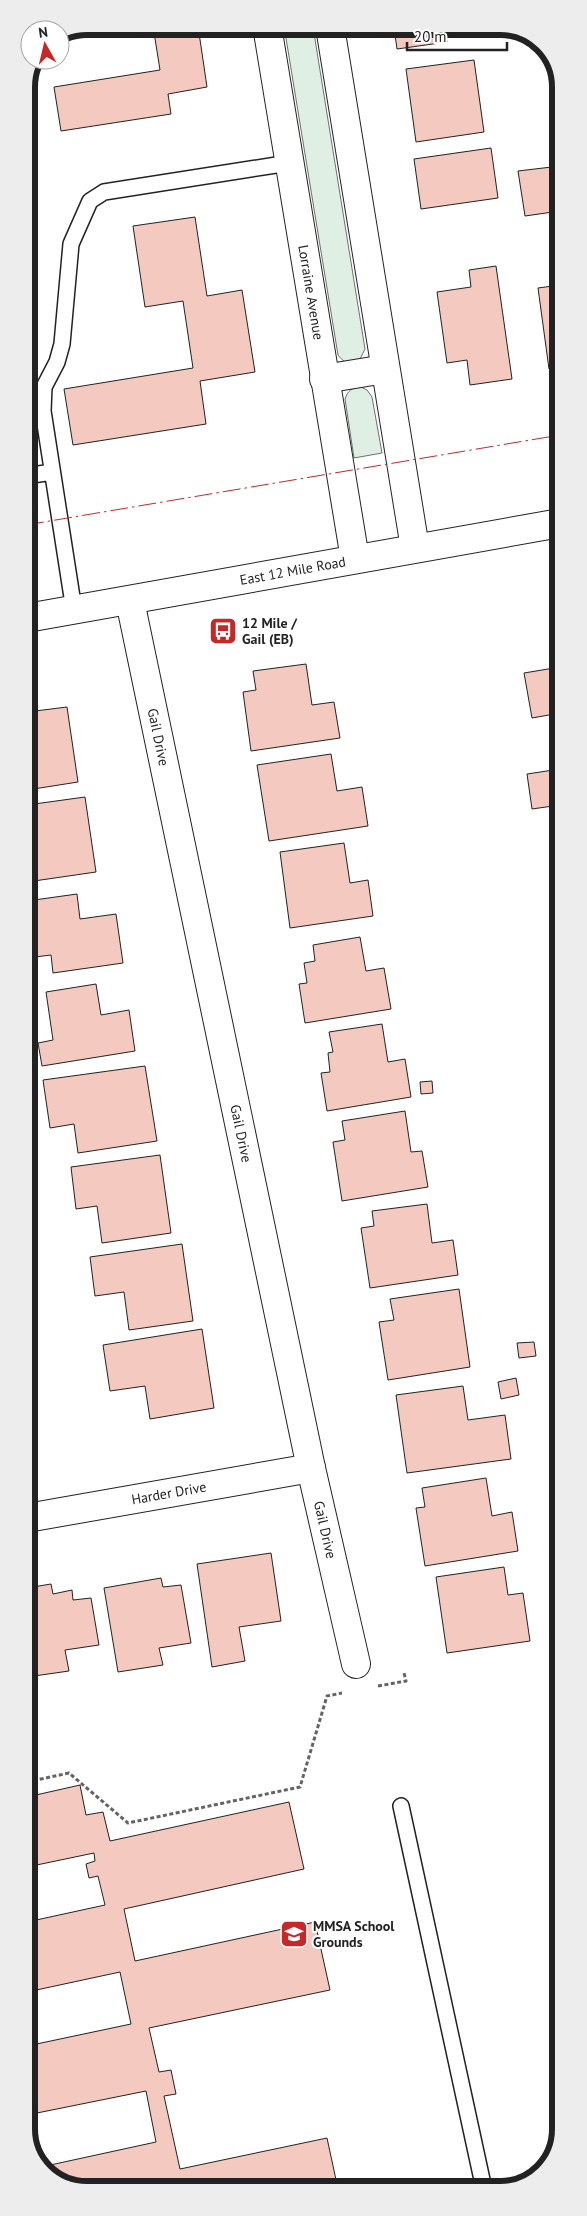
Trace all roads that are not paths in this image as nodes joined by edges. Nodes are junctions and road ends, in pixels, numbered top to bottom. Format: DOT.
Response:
graph roads {
  1 [pos="268,35"];
  2 [pos="331,35"];
  3 [pos="289,163"];
  4 [pos="385,370"];
  5 [pos="324,379"];
  6 [pos="52,472"];
  7 [pos="35,475"];
  8 [pos="552,523"];
  9 [pos="415,548"];
  10 [pos="355,559"];
  11 [pos="130,601"];
  12 [pos="74,610"];
  13 [pos="35,616"];
  14 [pos="311,1468"];
  15 [pos="35,1517"];
  16 [pos="356,1664"];
  17 [pos="401,1806"];
  18 [pos="482,2181"];
  1 -- 3 [label="street, Lorraine Avenue"];
  2 -- 4 [label="street"];
  3 -- 5 [label="street, Lorraine Avenue"];
  3 -- 6 [label="lane"];
  4 -- 5 [label="street"];
  4 -- 9 [label="street"];
  5 -- 10 [label="street, Lorraine Avenue"];
  6 -- 7 [label="lane"];
  6 -- 12 [label="lane"];
  8 -- 9 [label="street, East 12 Mile Road"];
  9 -- 10 [label="street, East 12 Mile Road"];
  10 -- 11 [label="street, East 12 Mile Road"];
  11 -- 12 [label="street, East 12 Mile Road"];
  11 -- 14 [label="street, Gail Drive"];
  12 -- 13 [label="street, East 12 Mile Road"];
  14 -- 15 [label="street, Harder Drive"];
  14 -- 16 [label="street, Gail Drive"];
  17 -- 18 [label="lane"];
}
